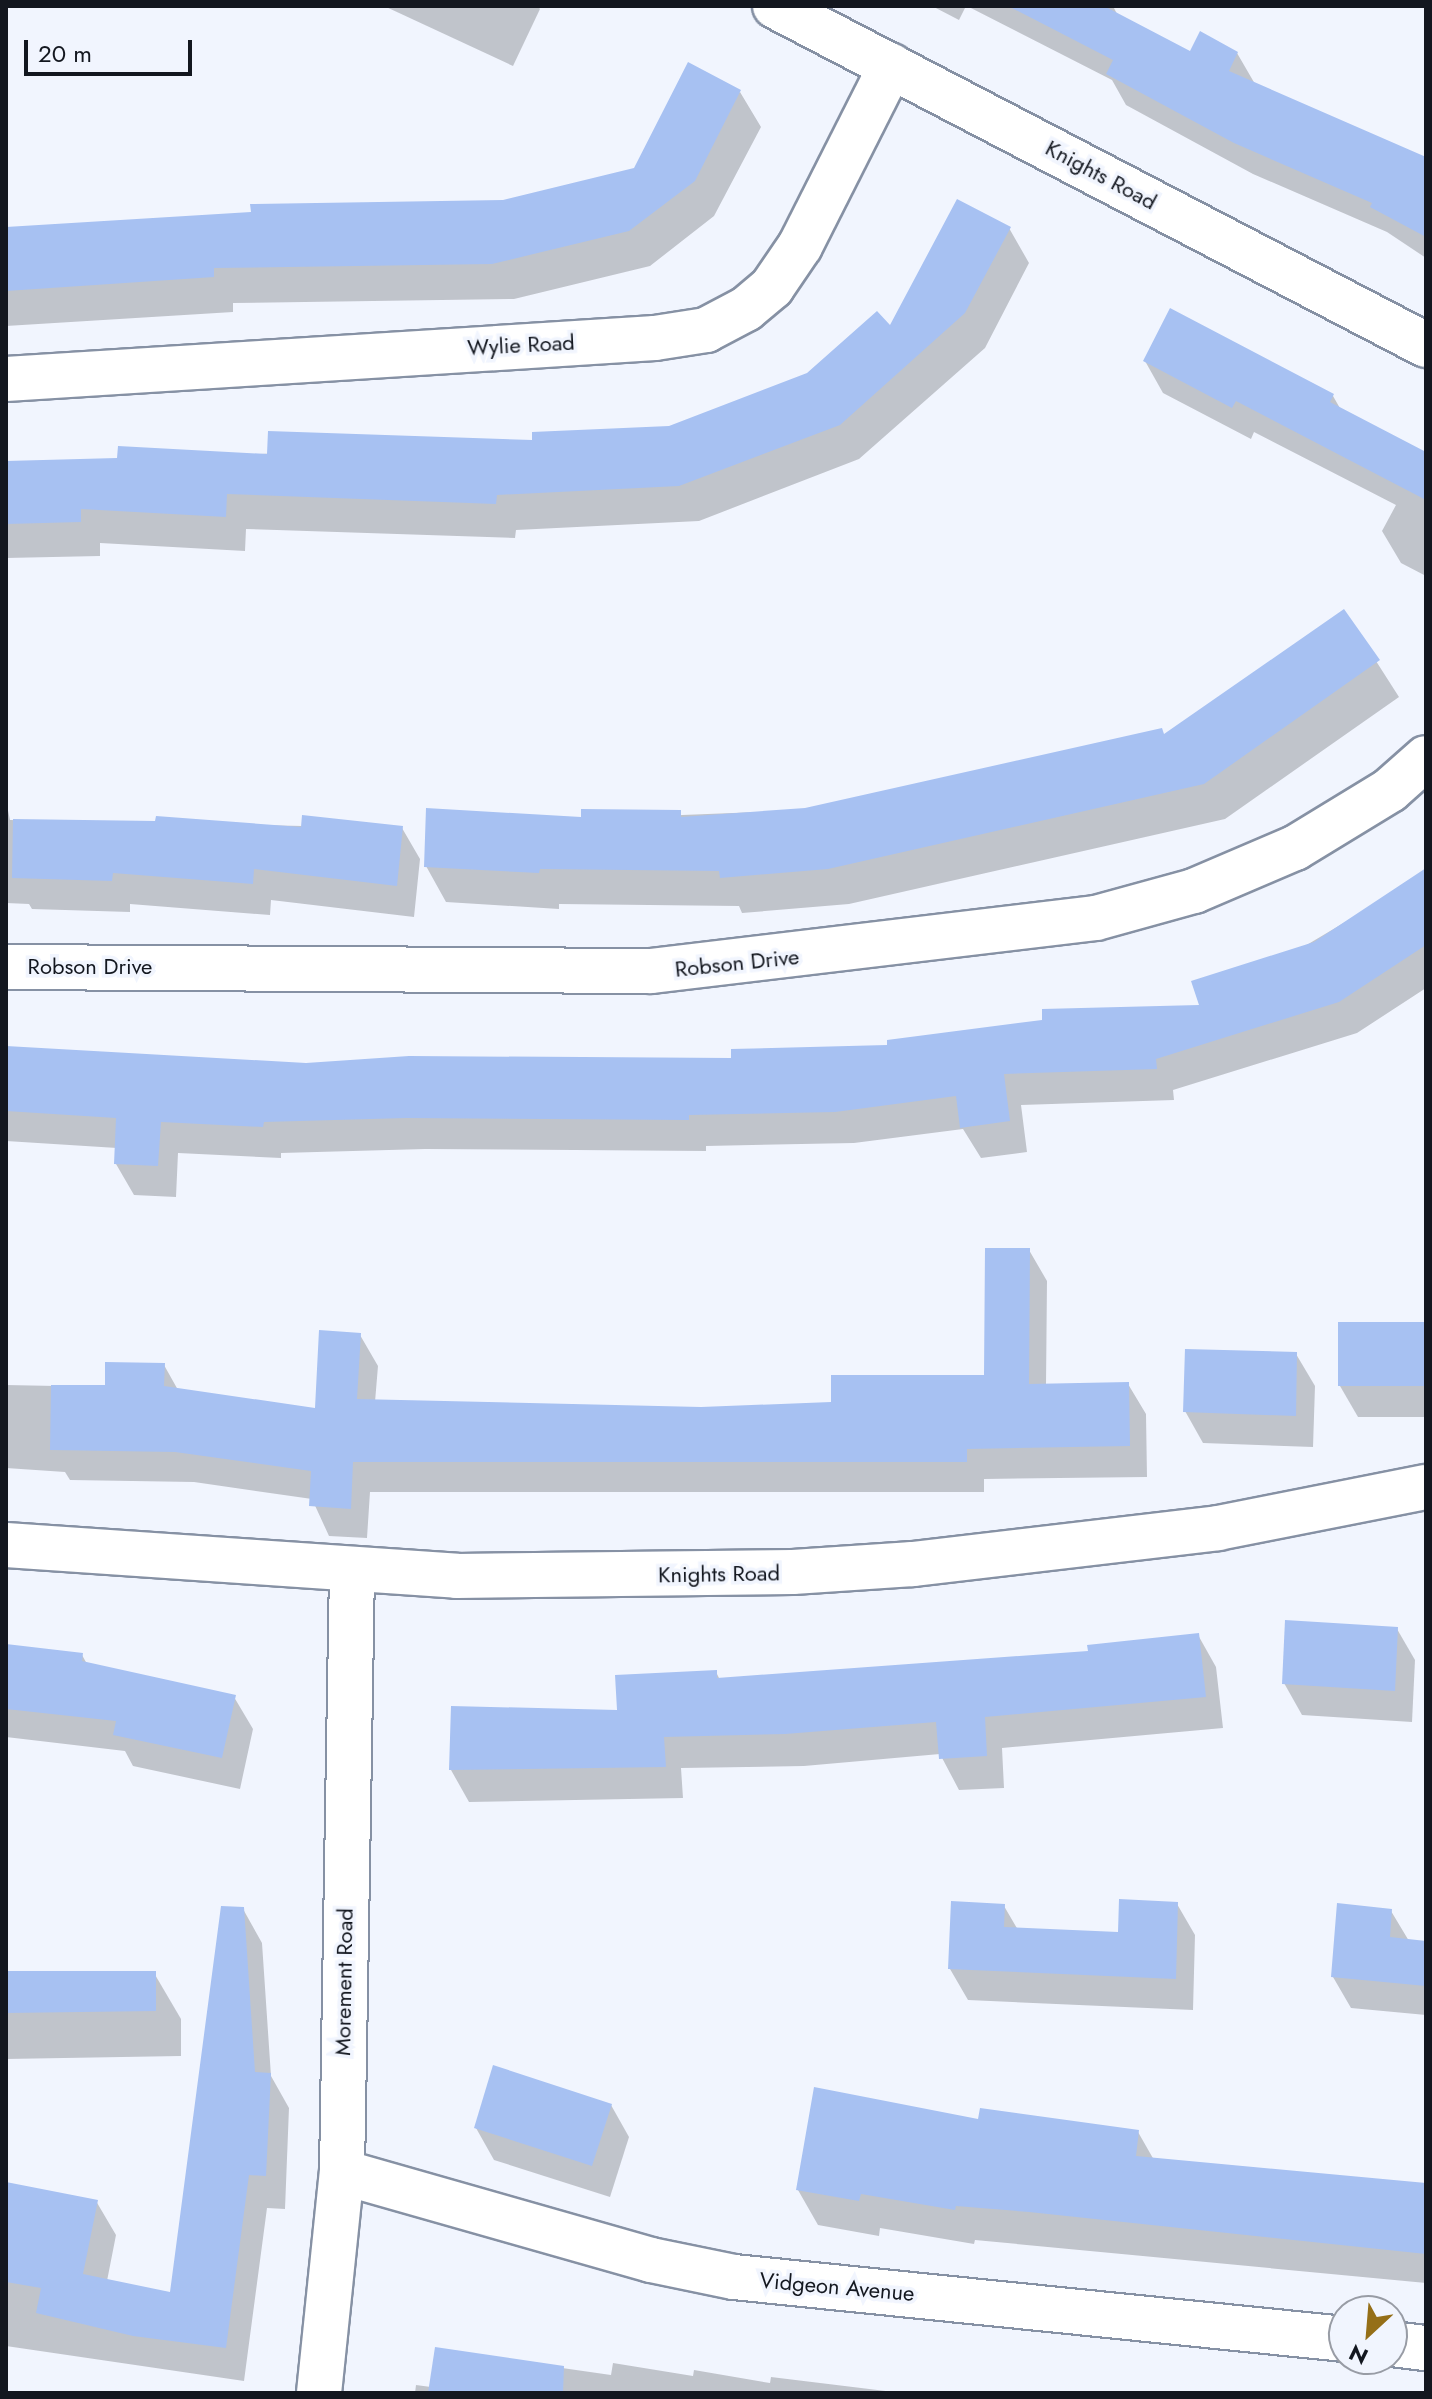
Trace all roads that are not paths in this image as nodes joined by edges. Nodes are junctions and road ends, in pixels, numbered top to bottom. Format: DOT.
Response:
graph roads {
  1 [pos="775,6"];
  2 [pos="891,66"];
  3 [pos="1426,345"];
  4 [pos="6,379"];
  5 [pos="1426,758"];
  6 [pos="6,967"];
  7 [pos="1426,1487"];
  8 [pos="6,1545"];
  9 [pos="352,1569"];
  10 [pos="342,2172"];
  11 [pos="1328,2337"];
  12 [pos="319,2393"];
  1 -- 2 [label="street, Knights Road"];
  2 -- 3 [label="street, Knights Road"];
  2 -- 4 [label="street, Wylie Road"];
  5 -- 6 [label="street, Robson Drive"];
  7 -- 9 [label="street, Knights Road"];
  8 -- 9 [label="street, Knights Road"];
  9 -- 10 [label="street, Morement Road"];
  10 -- 11 [label="street, Vidgeon Avenue"];
  10 -- 12 [label="street, Morement Road"];
}
